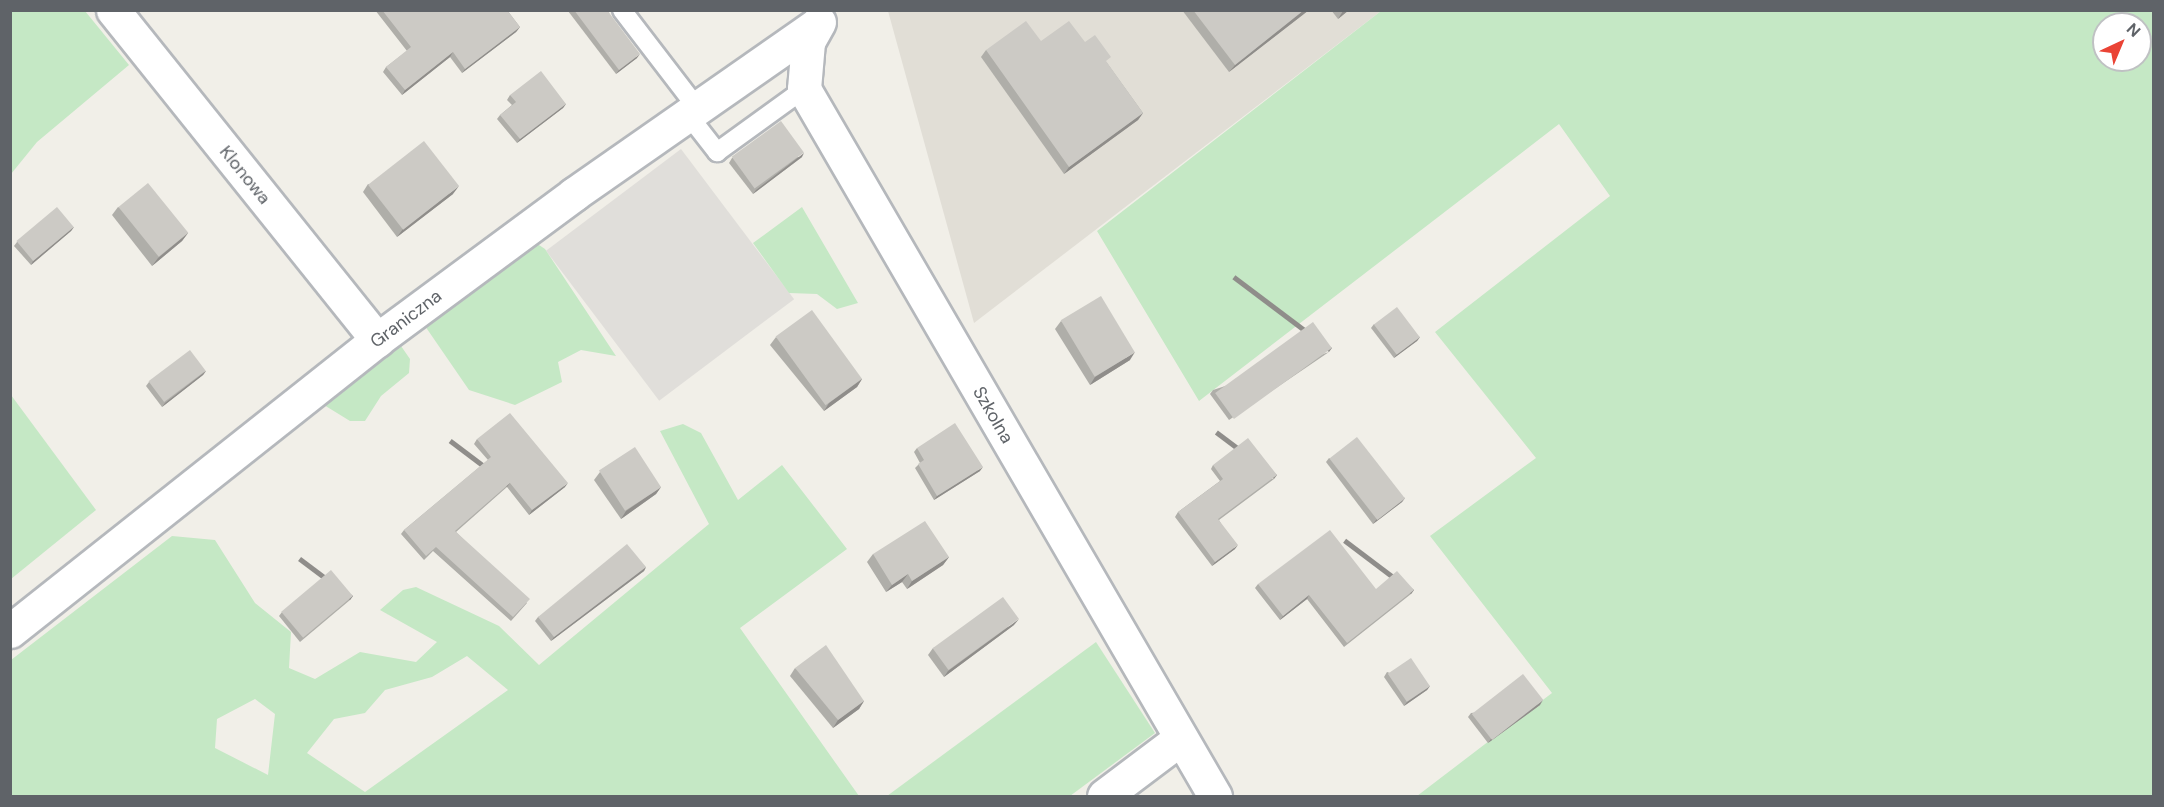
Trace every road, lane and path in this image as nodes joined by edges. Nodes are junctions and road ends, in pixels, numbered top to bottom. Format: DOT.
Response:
graph roads {
  1 [pos="113,10"];
  2 [pos="622,10"];
  3 [pos="823,18"];
  4 [pos="804,89"];
  5 [pos="693,113"];
  6 [pos="377,340"];
  7 [pos="10,631"];
  8 [pos="1181,738"];
  9 [pos="1104,796"];
  10 [pos="1215,796"];
  1 -- 6 [label="street, Klonowa"];
  2 -- 5 [label="lane"];
  3 -- 4 [label="street"];
  3 -- 5 [label="street, Graniczna"];
  4 -- 5 [label="lane"];
  4 -- 8 [label="street, Szkolna"];
  5 -- 6 [label="street, Graniczna"];
  6 -- 7 [label="street, Graniczna"];
  8 -- 9 [label="street"];
  8 -- 10 [label="street, Szkolna"];
}
